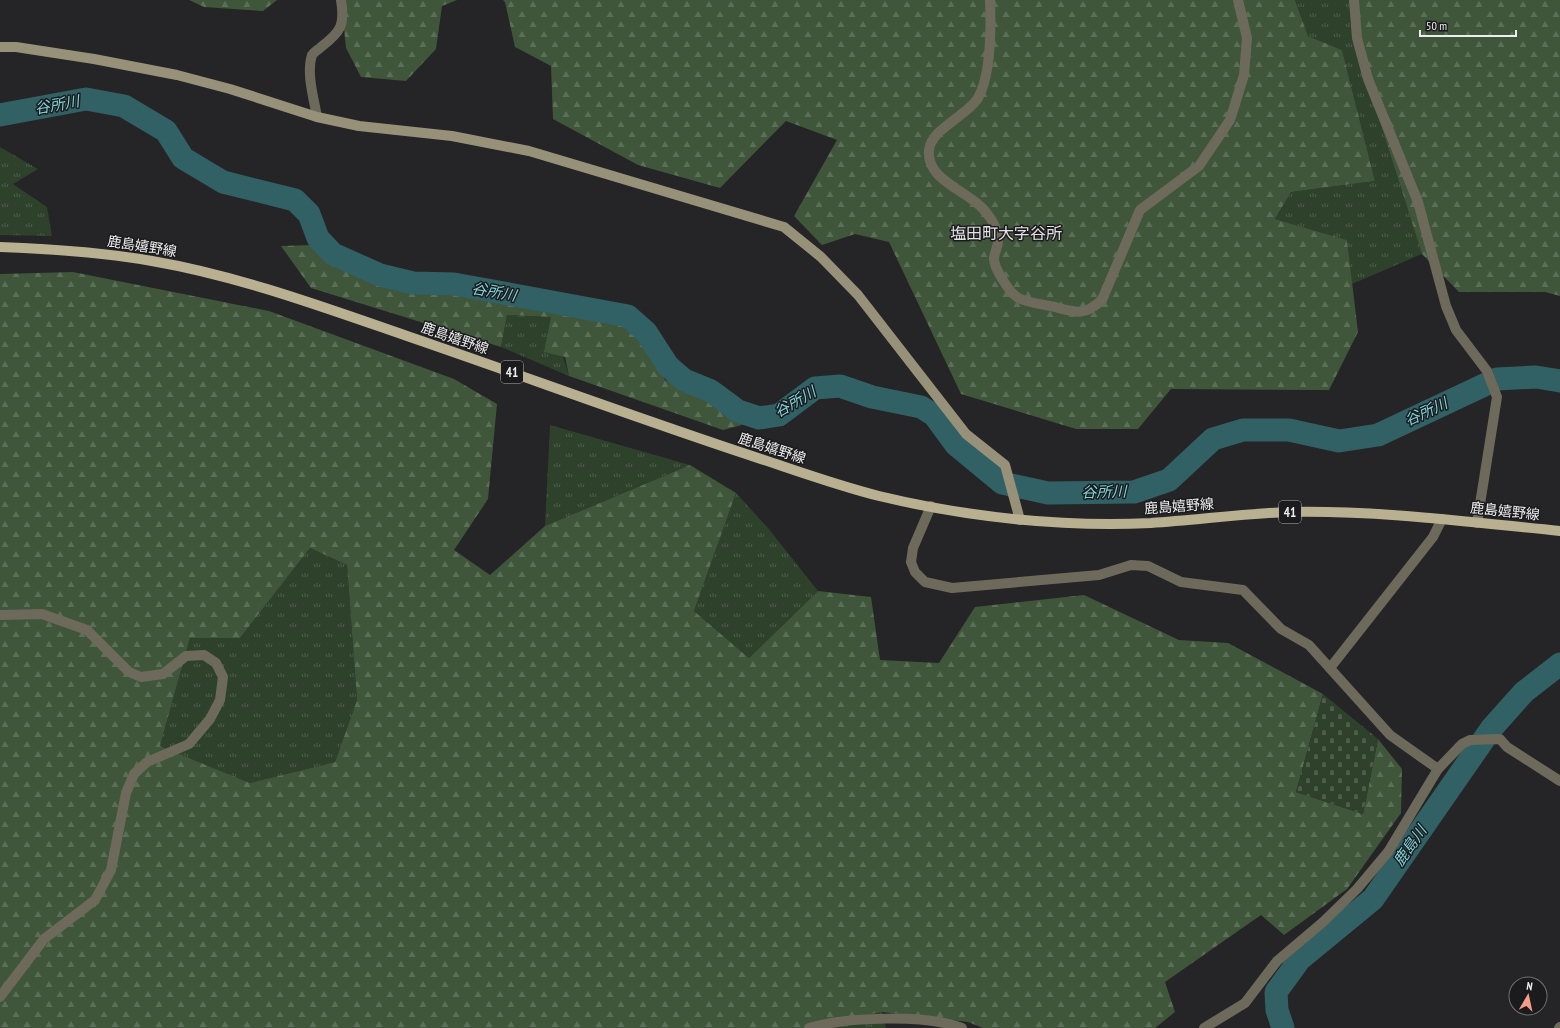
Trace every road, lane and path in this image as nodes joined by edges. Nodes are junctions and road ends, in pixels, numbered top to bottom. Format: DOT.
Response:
graph roads {
  1 [pos="341,0"];
  2 [pos="990,0"];
  3 [pos="1238,0"];
  4 [pos="1354,0"];
  5 [pos="0,47"];
  6 [pos="317,117"];
  7 [pos="0,247"];
  8 [pos="932,506"];
  9 [pos="1442,519"];
  10 [pos="1020,520"];
  11 [pos="1477,523"];
  12 [pos="1560,531"];
  13 [pos="0,615"];
  14 [pos="1330,668"];
  15 [pos="1438,769"];
  16 [pos="1560,781"];
  17 [pos="0,997"];
  18 [pos="809,1028"];
  19 [pos="962,1028"];
  20 [pos="1204,1028"];
  1 -- 6 [label="street"];
  2 -- 3 [label="street"];
  4 -- 11 [label="street"];
  5 -- 6 [label="street"];
  6 -- 10 [label="street"];
  7 -- 8 [label="main road, 鹿島嬉野線 / 41"];
  8 -- 10 [label="main road, 鹿島嬉野線 / 41"];
  8 -- 14 [label="street"];
  9 -- 10 [label="main road, 鹿島嬉野線 / 41"];
  9 -- 11 [label="main road, 鹿島嬉野線 / 41"];
  9 -- 14 [label="street"];
  11 -- 12 [label="main road, 鹿島嬉野線 / 41"];
  13 -- 17 [label="street"];
  14 -- 15 [label="street"];
  15 -- 16 [label="street"];
  15 -- 20 [label="street"];
  18 -- 19 [label="street"];
}
